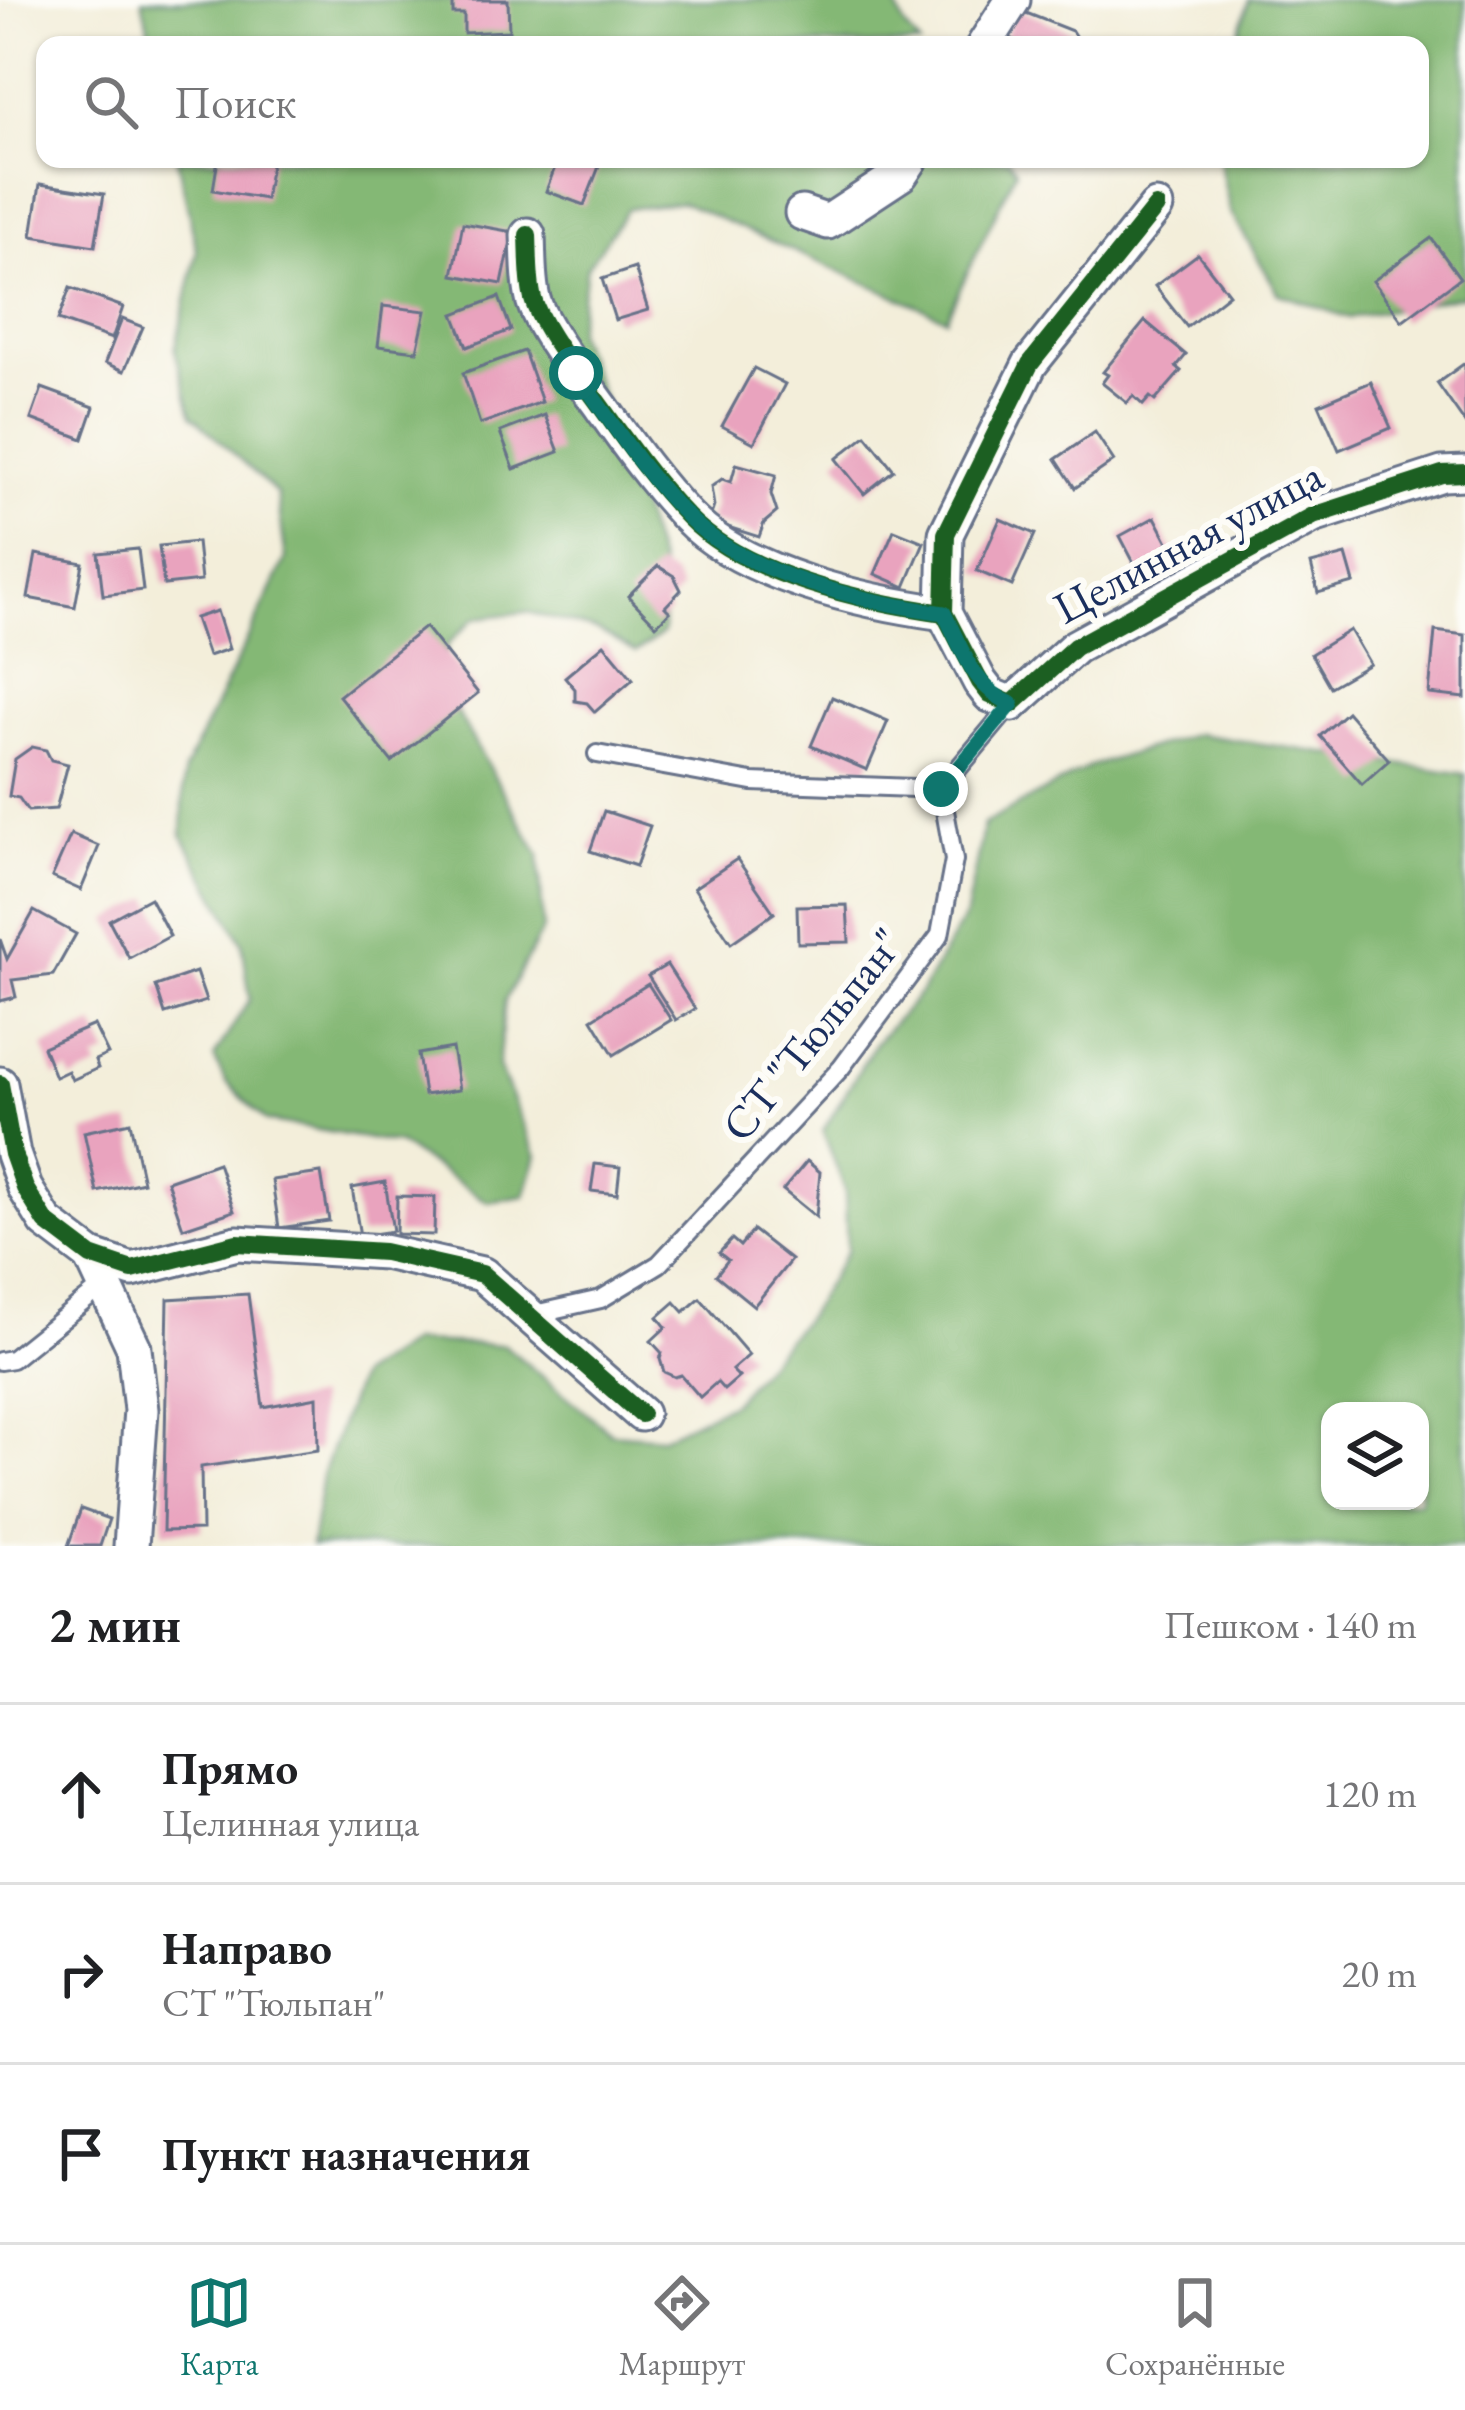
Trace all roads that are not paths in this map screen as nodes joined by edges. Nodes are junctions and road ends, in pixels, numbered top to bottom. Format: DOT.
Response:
graph roads {
  1 [pos="1013,0"];
  2 [pos="990,36"];
  3 [pos="906,168"];
  4 [pos="1156,207"];
  5 [pos="802,213"];
  6 [pos="528,235"];
  7 [pos="1465,473"];
  8 [pos="944,613"];
  9 [pos="1012,704"];
  10 [pos="597,754"];
  11 [pos="941,789"];
  12 [pos="0,1084"];
  13 [pos="96,1272"];
  14 [pos="530,1315"];
  15 [pos="0,1361"];
  16 [pos="641,1414"];
  17 [pos="131,1546"];
  1 -- 2 [label="street"];
  3 -- 5 [label="street"];
  4 -- 8 [label="street"];
  6 -- 8 [label="street"];
  7 -- 9 [label="street, Целинная улица"];
  8 -- 9 [label="street"];
  9 -- 11 [label="lane"];
  10 -- 11 [label="lane"];
  11 -- 14 [label="lane, СТ \"Тюльпан\""];
  12 -- 13 [label="street"];
  13 -- 14 [label="street"];
  13 -- 15 [label="lane"];
  13 -- 17 [label="street"];
  14 -- 16 [label="street"];
}
